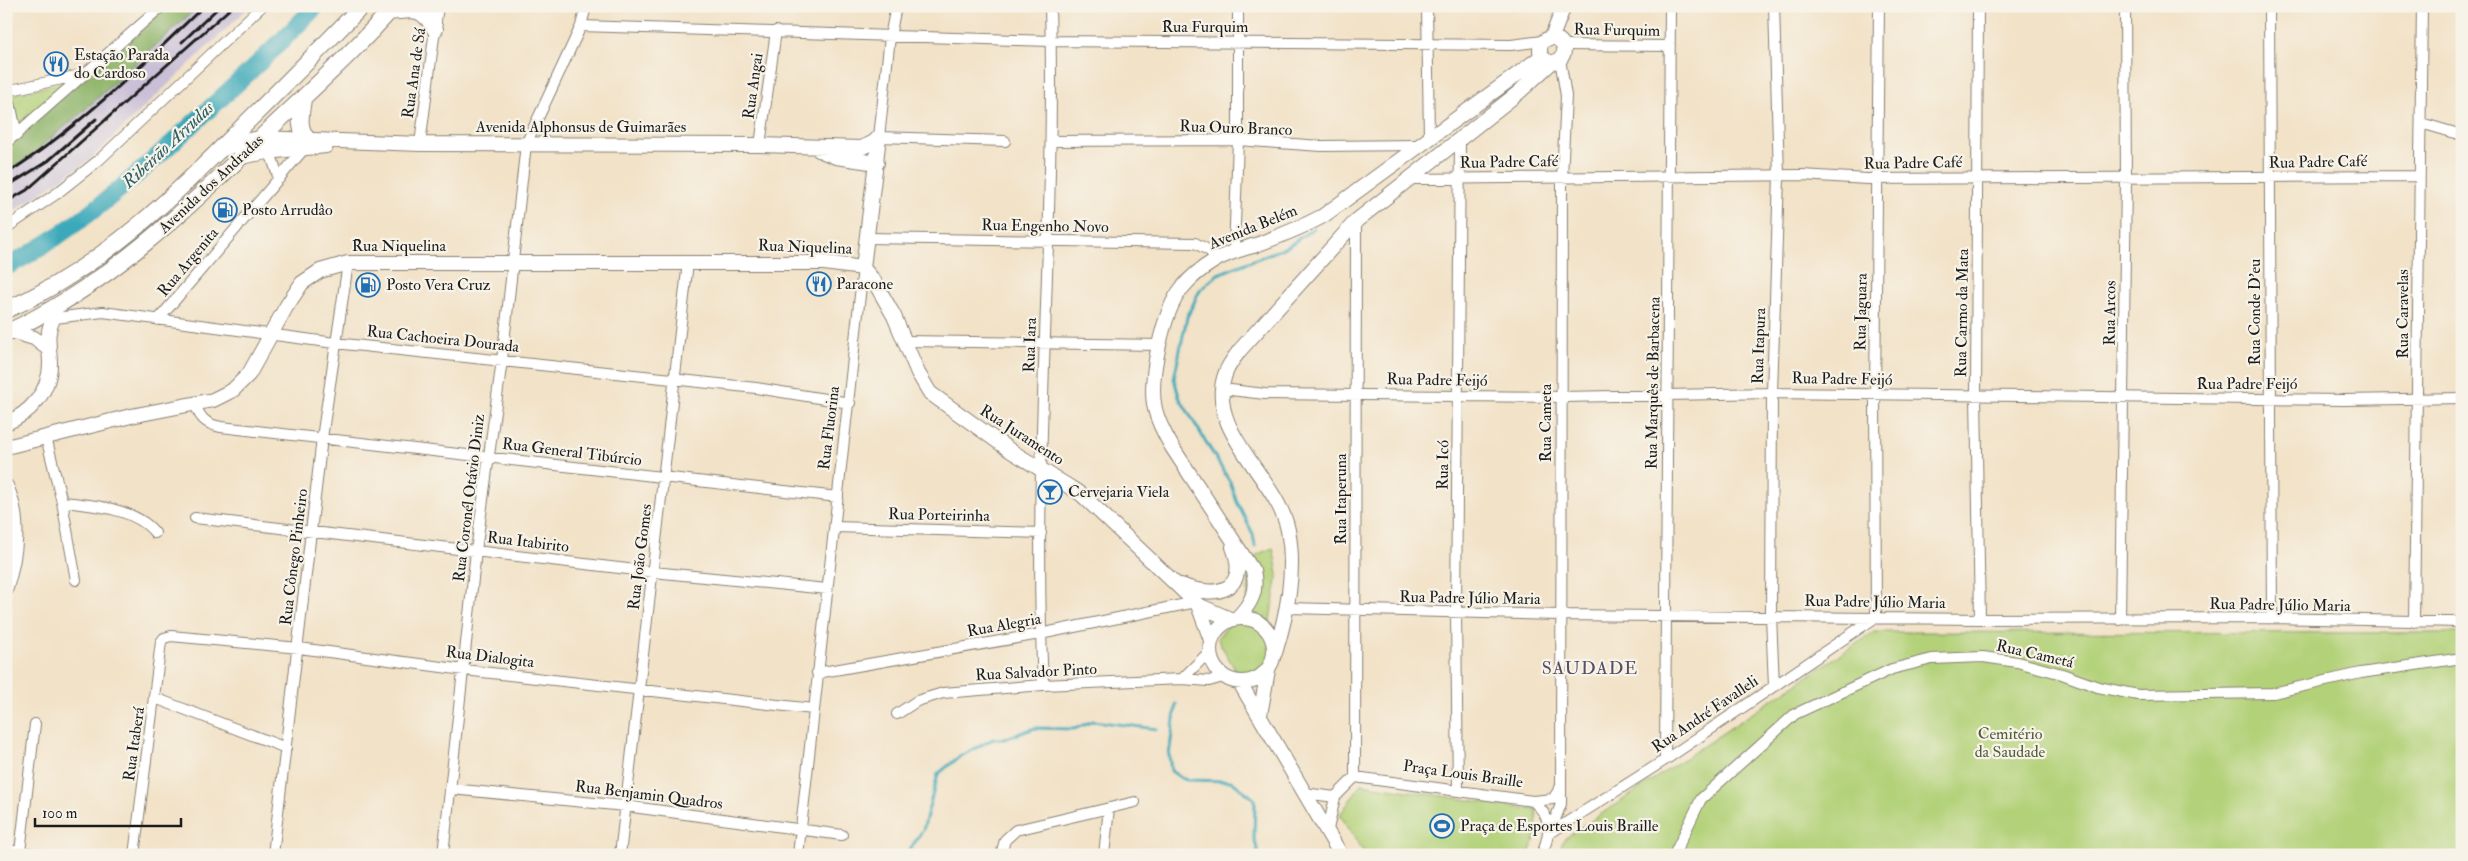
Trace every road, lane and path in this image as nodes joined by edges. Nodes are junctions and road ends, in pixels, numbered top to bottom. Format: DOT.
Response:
graph roads {
  1 [pos="162,6"];
  2 [pos="262,6"];
  3 [pos="362,6"];
  4 [pos="438,6"];
  5 [pos="586,6"];
  6 [pos="896,6"];
  7 [pos="1050,6"];
  8 [pos="1238,6"];
  9 [pos="1427,6"];
  10 [pos="1564,6"];
  11 [pos="1670,6"];
  12 [pos="1774,6"];
  13 [pos="1879,6"];
  14 [pos="1978,6"];
  15 [pos="2125,6"];
  16 [pos="2269,6"];
  17 [pos="2422,6"];
  18 [pos="392,9"];
  19 [pos="581,26"];
  20 [pos="435,29"];
  21 [pos="776,31"];
  22 [pos="890,37"];
  23 [pos="1051,41"];
  24 [pos="1238,43"];
  25 [pos="1427,44"];
  26 [pos="1670,46"];
  27 [pos="1551,49"];
  28 [pos="82,75"];
  29 [pos="7,89"];
  30 [pos="303,99"];
  31 [pos="2421,124"];
  32 [pos="17,135"];
  33 [pos="2462,135"];
  34 [pos="879,137"];
  35 [pos="1238,140"];
  36 [pos="1460,140"];
  37 [pos="1005,141"];
  38 [pos="1051,141"];
  39 [pos="1424,141"];
  40 [pos="6,143"];
  41 [pos="420,144"];
  42 [pos="526,144"];
  43 [pos="264,145"];
  44 [pos="305,145"];
  45 [pos="760,145"];
  46 [pos="814,148"];
  47 [pos="219,151"];
  48 [pos="877,162"];
  49 [pos="1562,176"];
  50 [pos="1779,176"];
  51 [pos="2418,176"];
  52 [pos="1409,178"];
  53 [pos="1461,178"];
  54 [pos="1670,178"];
  55 [pos="1877,178"];
  56 [pos="1978,178"];
  57 [pos="2270,178"];
  58 [pos="279,179"];
  59 [pos="2126,179"];
  60 [pos="1356,221"];
  61 [pos="6,228"];
  62 [pos="867,238"];
  63 [pos="1048,241"];
  64 [pos="1234,253"];
  65 [pos="1216,259"];
  66 [pos="688,262"];
  67 [pos="348,263"];
  68 [pos="512,264"];
  69 [pos="863,268"];
  70 [pos="65,303"];
  71 [pos="6,310"];
  72 [pos="54,319"];
  73 [pos="32,320"];
  74 [pos="158,320"];
  75 [pos="8,332"];
  76 [pos="271,334"];
  77 [pos="905,341"];
  78 [pos="335,343"];
  79 [pos="1044,344"];
  80 [pos="1160,346"];
  81 [pos="47,348"];
  82 [pos="502,360"];
  83 [pos="676,380"];
  84 [pos="1222,388"];
  85 [pos="1772,393"];
  86 [pos="1355,394"];
  87 [pos="1459,395"];
  88 [pos="1875,395"];
  89 [pos="1668,396"];
  90 [pos="1562,397"];
  91 [pos="1976,397"];
  92 [pos="2124,398"];
  93 [pos="2271,398"];
  94 [pos="2418,398"];
  95 [pos="2462,398"];
  96 [pos="850,403"];
  97 [pos="195,404"];
  98 [pos="6,423"];
  99 [pos="46,437"];
  100 [pos="322,438"];
  101 [pos="6,448"];
  102 [pos="489,457"];
  103 [pos="1041,468"];
  104 [pos="664,478"];
  105 [pos="6,486"];
  106 [pos="838,497"];
  107 [pos="62,502"];
  108 [pos="195,518"];
  109 [pos="835,528"];
  110 [pos="312,532"];
  111 [pos="156,533"];
  112 [pos="1042,533"];
  113 [pos="1228,533"];
  114 [pos="476,551"];
  115 [pos="653,572"];
  116 [pos="76,580"];
  117 [pos="1176,583"];
  118 [pos="6,588"];
  119 [pos="827,589"];
  120 [pos="1197,603"];
  121 [pos="1288,608"];
  122 [pos="1356,611"];
  123 [pos="1456,614"];
  124 [pos="1560,615"];
  125 [pos="1665,615"];
  126 [pos="1771,616"];
  127 [pos="1876,617"];
  128 [pos="2272,618"];
  129 [pos="1234,619"];
  130 [pos="1980,619"];
  131 [pos="2120,620"];
  132 [pos="2414,622"];
  133 [pos="2462,622"];
  134 [pos="1040,634"];
  135 [pos="164,638"];
  136 [pos="1210,646"];
  137 [pos="299,648"];
  138 [pos="1275,653"];
  139 [pos="2462,658"];
  140 [pos="464,670"];
  141 [pos="1268,670"];
  142 [pos="817,673"];
  143 [pos="1223,677"];
  144 [pos="1182,679"];
  145 [pos="1240,683"];
  146 [pos="1043,685"];
  147 [pos="1774,686"];
  148 [pos="639,690"];
  149 [pos="155,698"];
  150 [pos="813,709"];
  151 [pos="896,714"];
  152 [pos="1260,715"];
  153 [pos="35,724"];
  154 [pos="286,748"];
  155 [pos="1665,760"];
  156 [pos="1355,777"];
  157 [pos="1560,787"];
  158 [pos="451,789"];
  159 [pos="1458,790"];
  160 [pos="1304,793"];
  161 [pos="1335,796"];
  162 [pos="1534,801"];
  163 [pos="1135,802"];
  164 [pos="625,806"];
  165 [pos="1109,808"];
  166 [pos="802,830"];
  167 [pos="1550,833"];
  168 [pos="1327,834"];
  169 [pos="842,836"];
  170 [pos="6,850"];
  171 [pos="20,852"];
  172 [pos="43,855"];
  173 [pos="134,855"];
  174 [pos="273,855"];
  175 [pos="443,855"];
  176 [pos="620,855"];
  177 [pos="798,855"];
  178 [pos="1001,855"];
  179 [pos="1104,855"];
  180 [pos="1341,855"];
  181 [pos="1542,855"];
  182 [pos="1674,855"];
  1 -- 28 [label="street"];
  2 -- 61 [label="street"];
  3 -- 47 [label="main road, Avenida dos Andradas"];
  4 -- 20 [label="street, Rua Ana de Sá"];
  5 -- 19 [label="street, Rua Coronél Otávio Diniz"];
  6 -- 22 [label="street, Rua Fluorina"];
  7 -- 23 [label="street, Rua Iara"];
  8 -- 24 [label="street"];
  9 -- 25 [label="street"];
  10 -- 27 [label="street"];
  11 -- 26 [label="street, Rua Marquês de Barbacena"];
  12 -- 50 [label="street, Rua Itapura"];
  13 -- 55 [label="street, Rua Jaguara"];
  14 -- 56 [label="street, Rua Carmo da Mata"];
  15 -- 59 [label="street, Rua Arcos"];
  16 -- 57 [label="street, Rua Conde D'eu"];
  17 -- 31 [label="street, Rua Caravelas"];
  18 -- 20 [label="main road"];
  18 -- 30 [label="main road, Avenida dos Andradas"];
  19 -- 21 [label="street, Rua Furquim"];
  19 -- 42 [label="street, Rua Coronél Otávio Diniz"];
  20 -- 41 [label="street, Rua Ana de Sá"];
  21 -- 22 [label="street, Rua Furquim"];
  21 -- 45 [label="street, Rua Angai"];
  22 -- 23 [label="street, Rua Furquim"];
  22 -- 34 [label="street, Rua Fluorina"];
  23 -- 24 [label="street, Rua Furquim"];
  23 -- 38 [label="street, Rua Iara"];
  24 -- 25 [label="street, Rua Furquim"];
  24 -- 35 [label="street"];
  25 -- 27 [label="street, Rua Furquim"];
  25 -- 39 [label="street"];
  26 -- 27 [label="street, Rua Furquim"];
  26 -- 54 [label="street, Rua Marquês de Barbacena"];
  27 -- 36 [label="street"];
  27 -- 39 [label="street, Avenida Belém"];
  27 -- 49 [label="street, Rua Cameta"];
  28 -- 29 [label="street"];
  28 -- 32 [label="street"];
  29 -- 32 [label="street"];
  30 -- 43 [label="main road, Avenida dos Andradas"];
  30 -- 44 [label="main road"];
  31 -- 33 [label="street"];
  31 -- 51 [label="street, Rua Caravelas"];
  32 -- 40 [label="street"];
  34 -- 37 [label="street"];
  34 -- 46 [label="street, Avenida Alphonsus de Guimarães"];
  34 -- 48 [label="street, Rua Fluorina"];
  35 -- 38 [label="street, Rua Ouro Branco"];
  35 -- 39 [label="street, Rua Ouro Branco"];
  35 -- 64 [label="street"];
  36 -- 52 [label="street"];
  36 -- 53 [label="street, Rua Icó"];
  38 -- 63 [label="street, Rua Iara"];
  39 -- 64 [label="street, Avenida Belém"];
  41 -- 42 [label="street, Avenida Alphonsus de Guimarães"];
  41 -- 44 [label="street, Avenida Alphonsus de Guimarães"];
  42 -- 45 [label="street, Avenida Alphonsus de Guimarães"];
  42 -- 68 [label="street, Rua Coronél Otávio Diniz"];
  43 -- 44 [label="street, Avenida Alphonsus de Guimarães"];
  43 -- 47 [label="street, Avenida Alphonsus de Guimarães"];
  43 -- 58 [label="street"];
  43 -- 70 [label="main road, Avenida dos Andradas"];
  44 -- 58 [label="street, Rua Argenita"];
  45 -- 46 [label="street, Avenida Alphonsus de Guimarães"];
  46 -- 48 [label="street, Avenida Alphonsus de Guimarães"];
  47 -- 71 [label="main road, Avenida dos Andradas"];
  48 -- 62 [label="street, Rua Fluorina"];
  49 -- 53 [label="street, Rua Padre Café"];
  49 -- 54 [label="street, Rua Padre Café"];
  49 -- 90 [label="street, Rua Cameta"];
  50 -- 54 [label="street, Rua Padre Café"];
  50 -- 55 [label="street, Rua Padre Café"];
  50 -- 85 [label="street, Rua Itapura"];
  51 -- 57 [label="street, Rua Padre Café"];
  51 -- 94 [label="street, Rua Caravelas"];
  52 -- 53 [label="street, Rua Padre Café"];
  52 -- 60 [label="street"];
  53 -- 87 [label="street, Rua Icó"];
  54 -- 89 [label="street, Rua Marquês de Barbacena"];
  55 -- 56 [label="street, Rua Padre Café"];
  55 -- 88 [label="street, Rua Jaguara"];
  56 -- 59 [label="street, Rua Padre Café"];
  56 -- 91 [label="street, Rua Carmo da Mata"];
  57 -- 59 [label="street, Rua Padre Café"];
  57 -- 93 [label="street, Rua Conde D'eu"];
  58 -- 74 [label="street, Rua Argenita"];
  59 -- 92 [label="street, Rua Arcos"];
  60 -- 84 [label="street"];
  60 -- 86 [label="street, Rua Itaperuna"];
  62 -- 63 [label="street, Rua Engenho Novo"];
  62 -- 69 [label="street, Rua Fluorina"];
  63 -- 65 [label="street, Rua Engenho Novo"];
  63 -- 79 [label="street, Rua Iara"];
  64 -- 65 [label="street, Avenida Belém"];
  65 -- 80 [label="street, Avenida Belém"];
  66 -- 68 [label="street, Rua Niquelina"];
  66 -- 69 [label="street, Rua Niquelina"];
  66 -- 83 [label="street, Rua João Gomes"];
  67 -- 68 [label="street, Rua Niquelina"];
  67 -- 76 [label="street, Rua Niquelina"];
  67 -- 78 [label="street, Rua Cônego Pinheiro"];
  68 -- 82 [label="street, Rua Coronél Otávio Diniz"];
  69 -- 77 [label="street, Rua Juramento"];
  69 -- 96 [label="street, Rua Fluorina"];
  70 -- 72 [label="main road"];
  70 -- 73 [label="main road, Avenida dos Andradas"];
  72 -- 73 [label="street, Rua Cachoeira Dourada"];
  72 -- 74 [label="street, Rua Cachoeira Dourada"];
  72 -- 81 [label="street"];
  73 -- 75 [label="main road, Avenida dos Andradas"];
  74 -- 76 [label="street, Rua Cachoeira Dourada"];
  75 -- 81 [label="street"];
  76 -- 78 [label="street, Rua Cachoeira Dourada"];
  76 -- 97 [label="street, Rua Niquelina"];
  77 -- 79 [label="street"];
  77 -- 103 [label="street, Rua Juramento"];
  78 -- 82 [label="street, Rua Cachoeira Dourada"];
  78 -- 100 [label="street, Rua Cônego Pinheiro"];
  79 -- 80 [label="street"];
  79 -- 103 [label="street, Rua Iara"];
  80 -- 113 [label="street, Avenida Belém"];
  81 -- 98 [label="street"];
  82 -- 83 [label="street, Rua Cachoeira Dourada"];
  82 -- 102 [label="street, Rua Coronél Otávio Diniz"];
  83 -- 96 [label="street, Rua Cachoeira Dourada"];
  83 -- 104 [label="street, Rua João Gomes"];
  84 -- 86 [label="street, Rua Padre Feijó"];
  84 -- 121 [label="street"];
  85 -- 88 [label="street, Rua Padre Feijó"];
  85 -- 89 [label="street, Rua Padre Feijó"];
  85 -- 126 [label="street, Rua Itapura"];
  86 -- 87 [label="street, Rua Padre Feijó"];
  86 -- 122 [label="street, Rua Itaperuna"];
  87 -- 90 [label="street, Rua Padre Feijó"];
  87 -- 123 [label="street, Rua Icó"];
  88 -- 91 [label="street, Rua Padre Feijó"];
  88 -- 127 [label="street, Rua Jaguara"];
  89 -- 90 [label="street, Rua Padre Feijó"];
  89 -- 125 [label="street, Rua Marquês de Barbacena"];
  90 -- 124 [label="street, Rua Cameta"];
  91 -- 92 [label="street, Rua Padre Feijó"];
  91 -- 130 [label="street, Rua Carmo da Mata"];
  92 -- 93 [label="street, Rua Padre Feijó"];
  92 -- 131 [label="street, Rua Arcos"];
  93 -- 94 [label="street, Rua Padre Feijó"];
  93 -- 128 [label="street, Rua Conde D'eu"];
  94 -- 95 [label="street, Rua Padre Feijó"];
  94 -- 132 [label="street, Rua Caravelas"];
  96 -- 106 [label="street, Rua Fluorina"];
  97 -- 99 [label="street, Rua Niquelina"];
  97 -- 100 [label="street, Rua General Tibúrcio"];
  99 -- 101 [label="street, Rua Niquelina"];
  99 -- 107 [label="street"];
  100 -- 102 [label="street, Rua General Tibúrcio"];
  100 -- 110 [label="street, Rua Cônego Pinheiro"];
  102 -- 104 [label="street, Rua General Tibúrcio"];
  102 -- 114 [label="street, Rua Coronél Otávio Diniz"];
  103 -- 112 [label="street, Rua Iara"];
  103 -- 117 [label="street, Rua Juramento"];
  104 -- 106 [label="street, Rua General Tibúrcio"];
  104 -- 115 [label="street, Rua João Gomes"];
  105 -- 118 [label="street"];
  106 -- 109 [label="street, Rua Fluorina"];
  107 -- 111 [label="street"];
  107 -- 116 [label="street"];
  108 -- 110 [label="street, Rua Itabirito"];
  109 -- 112 [label="street, Rua Porteirinha"];
  109 -- 119 [label="street, Rua Fluorina"];
  110 -- 114 [label="street, Rua Itabirito"];
  110 -- 137 [label="street, Rua Cônego Pinheiro"];
  112 -- 134 [label="street, Rua Iara"];
  113 -- 117 [label="street"];
  113 -- 129 [label="street, Avenida Belém"];
  114 -- 115 [label="street, Rua Itabirito"];
  114 -- 140 [label="street, Rua Coronél Otávio Diniz"];
  115 -- 119 [label="street, Rua Itabirito"];
  115 -- 148 [label="street, Rua João Gomes"];
  117 -- 120 [label="street, Rua Juramento"];
  119 -- 142 [label="street, Rua Fluorina"];
  120 -- 129 [label="street, Rua Juramento"];
  120 -- 134 [label="street, Rua Alegria"];
  120 -- 136 [label="street, Rua Juramento"];
  121 -- 122 [label="street, Rua Padre Júlio Maria"];
  121 -- 138 [label="street"];
  122 -- 123 [label="street, Rua Padre Júlio Maria"];
  122 -- 156 [label="street, Rua Itaperuna"];
  123 -- 124 [label="street, Rua Padre Júlio Maria"];
  123 -- 159 [label="street, Rua Icó"];
  124 -- 125 [label="street, Rua Padre Júlio Maria"];
  124 -- 157 [label="street, Rua Cameta"];
  125 -- 126 [label="street, Rua Padre Júlio Maria"];
  125 -- 155 [label="street, Rua Marquês de Barbacena"];
  126 -- 127 [label="street, Rua Padre Júlio Maria"];
  126 -- 147 [label="street, Rua Itapura"];
  127 -- 130 [label="street, Rua Padre Júlio Maria"];
  127 -- 147 [label="street, Rua André Favalleli"];
  128 -- 131 [label="street, Rua Padre Júlio Maria"];
  128 -- 132 [label="street, Rua Padre Júlio Maria"];
  129 -- 136 [label="street"];
  129 -- 138 [label="street"];
  130 -- 131 [label="street, Rua Padre Júlio Maria"];
  132 -- 133 [label="street, Rua Padre Júlio Maria"];
  134 -- 142 [label="street, Rua Alegria"];
  134 -- 146 [label="street, Rua Iara"];
  135 -- 137 [label="street, Rua Dialogita"];
  135 -- 149 [label="street, Rua Itaberá"];
  136 -- 143 [label="street"];
  136 -- 144 [label="street"];
  137 -- 140 [label="street, Rua Dialogita"];
  137 -- 154 [label="street, Rua Cônego Pinheiro"];
  138 -- 141 [label="street"];
  139 -- 182 [label="street, Rua Cametá"];
  140 -- 148 [label="street, Rua Dialogita"];
  140 -- 158 [label="street, Rua Coronél Otávio Diniz"];
  141 -- 145 [label="street"];
  141 -- 152 [label="street"];
  142 -- 150 [label="street, Rua Fluorina"];
  143 -- 144 [label="street, Rua Salvador Pinto"];
  143 -- 145 [label="street"];
  144 -- 146 [label="street, Rua Salvador Pinto"];
  145 -- 152 [label="street"];
  146 -- 151 [label="street, Rua Salvador Pinto"];
  147 -- 155 [label="street, Rua André Favalleli"];
  148 -- 150 [label="street, Rua Dialogita"];
  148 -- 164 [label="street, Rua João Gomes"];
  149 -- 154 [label="street"];
  149 -- 173 [label="street, Rua Itaberá"];
  150 -- 166 [label="street, Rua Fluorina"];
  152 -- 160 [label="street"];
  153 -- 171 [label="street"];
  154 -- 174 [label="street, Rua Cônego Pinheiro"];
  155 -- 167 [label="street, Rua André Favalleli"];
  156 -- 159 [label="street, Praça Louis Braille"];
  156 -- 161 [label="street"];
  157 -- 162 [label="street"];
  157 -- 167 [label="street, Rua Cameta"];
  158 -- 164 [label="street, Rua Benjamin Quadros"];
  158 -- 175 [label="street, Rua Coronél Otávio Diniz"];
  159 -- 162 [label="street, Praça Louis Braille"];
  160 -- 161 [label="street"];
  160 -- 168 [label="street"];
  161 -- 168 [label="street"];
  162 -- 167 [label="street, Praça Louis Braille"];
  163 -- 165 [label="street"];
  164 -- 166 [label="street, Rua Benjamin Quadros"];
  164 -- 176 [label="street, Rua João Gomes"];
  165 -- 178 [label="street"];
  165 -- 179 [label="street"];
  166 -- 169 [label="street, Rua Benjamin Quadros"];
  166 -- 177 [label="street, Rua Fluorina"];
  167 -- 181 [label="street"];
  168 -- 180 [label="street"];
  170 -- 171 [label="street"];
  171 -- 172 [label="street"];
}
